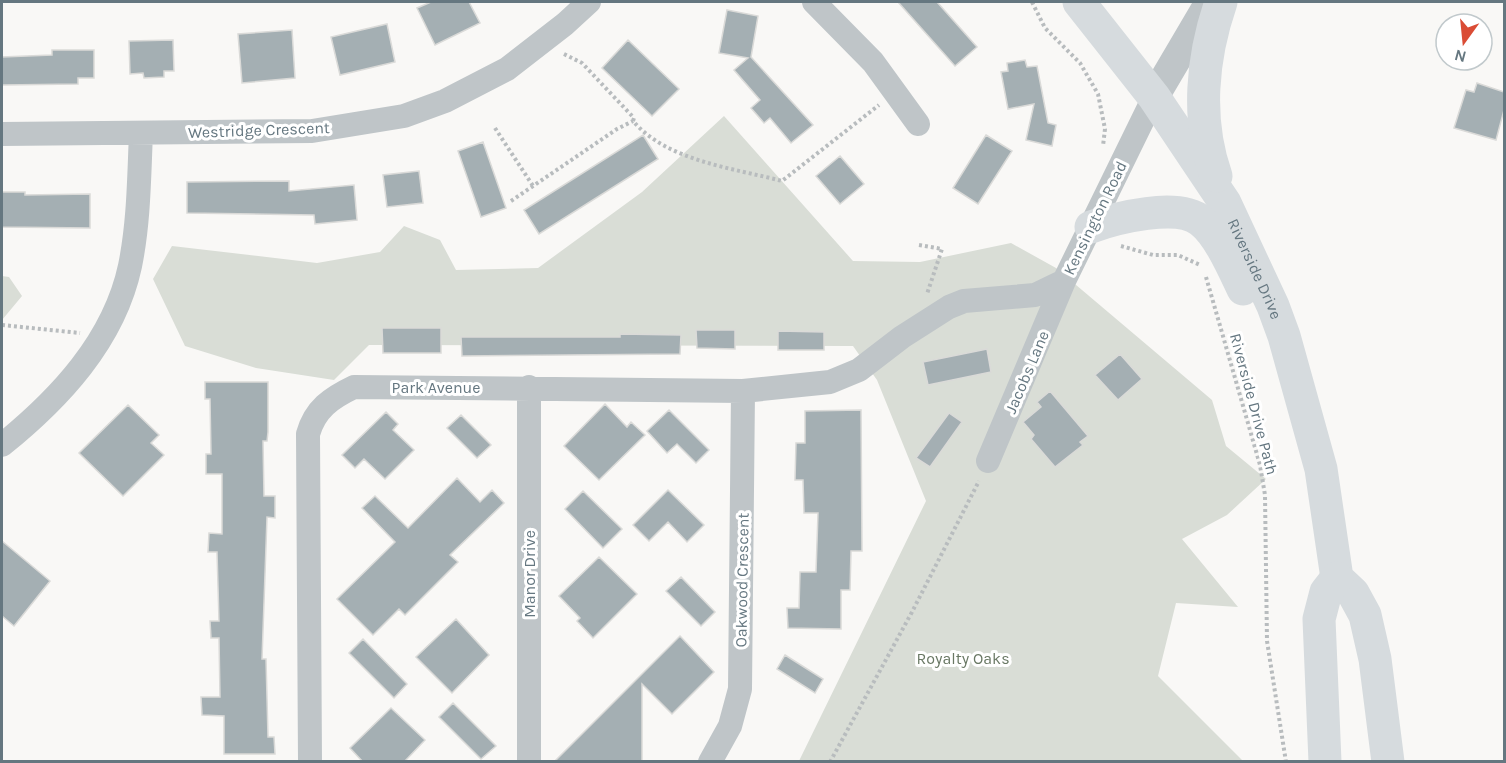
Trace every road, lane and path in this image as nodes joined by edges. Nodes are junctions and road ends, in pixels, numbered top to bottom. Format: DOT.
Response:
graph roads {
  1 [pos="589,2"];
  2 [pos="814,2"];
  3 [pos="1032,2"];
  4 [pos="1079,2"];
  5 [pos="1210,2"];
  6 [pos="1221,2"];
  7 [pos="564,54"];
  8 [pos="1154,97"];
  9 [pos="880,105"];
  10 [pos="633,121"];
  11 [pos="918,124"];
  12 [pos="495,128"];
  13 [pos="141,133"];
  14 [pos="2,134"];
  15 [pos="1101,152"];
  16 [pos="533,186"];
  17 [pos="511,201"];
  18 [pos="1225,203"];
  19 [pos="1102,234"];
  20 [pos="919,245"];
  21 [pos="1064,281"];
  22 [pos="924,303"];
  23 [pos="2,325"];
  24 [pos="104,335"];
  25 [pos="902,337"];
  26 [pos="529,387"];
  27 [pos="743,391"];
  28 [pos="1298,395"];
  29 [pos="2,445"];
  30 [pos="988,461"];
  31 [pos="1337,578"];
  32 [pos="309,762"];
  33 [pos="529,762"];
  34 [pos="710,762"];
  35 [pos="830,762"];
  36 [pos="1286,762"];
  37 [pos="1325,762"];
  38 [pos="1388,762"];
  1 -- 13 [label="street, Westridge Crescent"];
  2 -- 11 [label="street"];
  3 -- 15 [label="path"];
  4 -- 8 [label="highway, Riverside Drive"];
  5 -- 8 [label="street, Kensington Road"];
  6 -- 18 [label="highway"];
  7 -- 10 [label="path"];
  8 -- 18 [label="highway, Riverside Drive"];
  8 -- 19 [label="street, Kensington Road"];
  9 -- 10 [label="path"];
  10 -- 16 [label="path"];
  12 -- 16 [label="path"];
  13 -- 14 [label="street, Westridge Crescent"];
  13 -- 24 [label="street"];
  16 -- 17 [label="path"];
  18 -- 28 [label="highway, Riverside Drive"];
  19 -- 21 [label="street, Kensington Road"];
  19 -- 28 [label="highway"];
  19 -- 36 [label="path, Riverside Drive Path"];
  20 -- 22 [label="path"];
  21 -- 25 [label="street, Kensington Road"];
  21 -- 30 [label="street, Jacobs Lane"];
  23 -- 24 [label="path"];
  24 -- 29 [label="street"];
  25 -- 27 [label="street, Park Avenue"];
  26 -- 27 [label="street, Park Avenue"];
  26 -- 32 [label="street, Park Avenue"];
  26 -- 33 [label="street, Manor Drive"];
  27 -- 34 [label="street, Oakwood Crescent"];
  28 -- 31 [label="highway, Riverside Drive"];
  30 -- 35 [label="path"];
  31 -- 37 [label="highway"];
  31 -- 38 [label="highway"];
}
